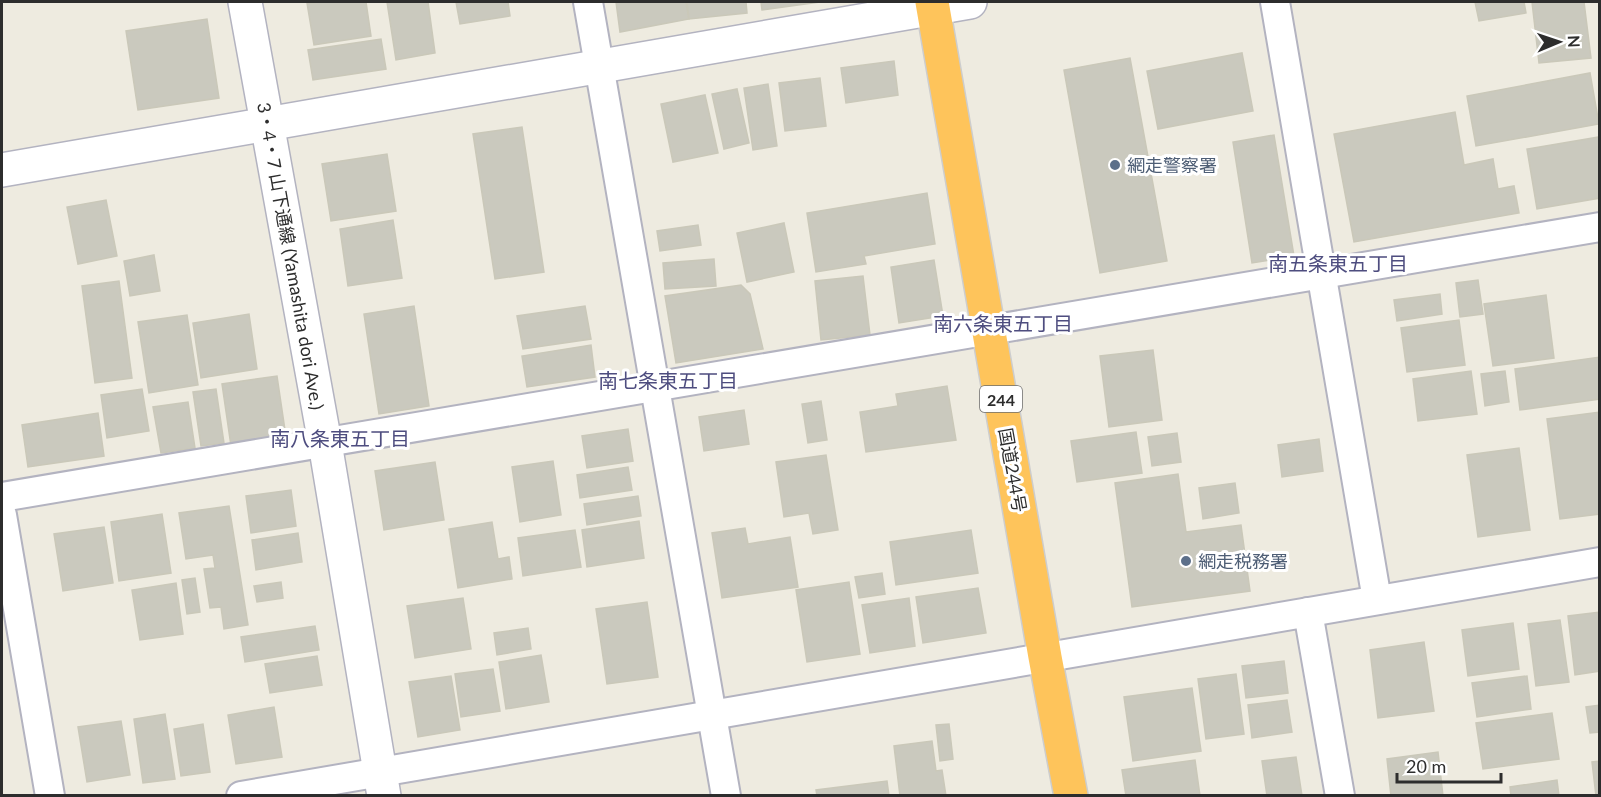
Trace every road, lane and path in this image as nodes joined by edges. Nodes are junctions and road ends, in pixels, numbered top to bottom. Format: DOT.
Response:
graph roads {
  1 [pos="245,2"];
  2 [pos="588,2"];
  3 [pos="970,2"];
  4 [pos="1275,2"];
  5 [pos="933,5"];
  6 [pos="599,65"];
  7 [pos="266,123"];
  8 [pos="2,170"];
  9 [pos="1599,227"];
  10 [pos="1321,274"];
  11 [pos="989,330"];
  12 [pos="655,387"];
  13 [pos="325,443"];
  14 [pos="2,498"];
  15 [pos="2,515"];
  16 [pos="1599,562"];
  17 [pos="1377,600"];
  18 [pos="1308,612"];
  19 [pos="1045,657"];
  20 [pos="712,715"];
  21 [pos="382,784"];
  22 [pos="50,795"];
  23 [pos="242,795"];
  24 [pos="726,795"];
  25 [pos="1071,795"];
  26 [pos="1340,795"];
  1 -- 7 [label="street, 3・4・7 山下通線 (Yamashita dori Ave.)"];
  2 -- 6 [label="street"];
  3 -- 5 [label="street"];
  4 -- 10 [label="street"];
  5 -- 6 [label="street"];
  5 -- 11 [label="highway, 国道244号 / 244"];
  6 -- 7 [label="street"];
  6 -- 12 [label="street"];
  7 -- 8 [label="street"];
  7 -- 13 [label="street, 3・4・7 山下通線 (Yamashita dori Ave.)"];
  9 -- 10 [label="street"];
  10 -- 11 [label="street"];
  10 -- 17 [label="street"];
  11 -- 12 [label="street"];
  11 -- 19 [label="highway, 国道244号 / 244"];
  12 -- 13 [label="street"];
  12 -- 20 [label="street"];
  13 -- 14 [label="street"];
  13 -- 21 [label="street, 3・4・7 山下通線 (Yamashita dori Ave.)"];
  15 -- 22 [label="street"];
  16 -- 17 [label="street"];
  17 -- 18 [label="street"];
  18 -- 19 [label="street"];
  18 -- 26 [label="street"];
  19 -- 20 [label="street"];
  19 -- 25 [label="highway, 国道244号 / 244"];
  20 -- 21 [label="street"];
  20 -- 24 [label="street"];
  21 -- 23 [label="street"];
}
